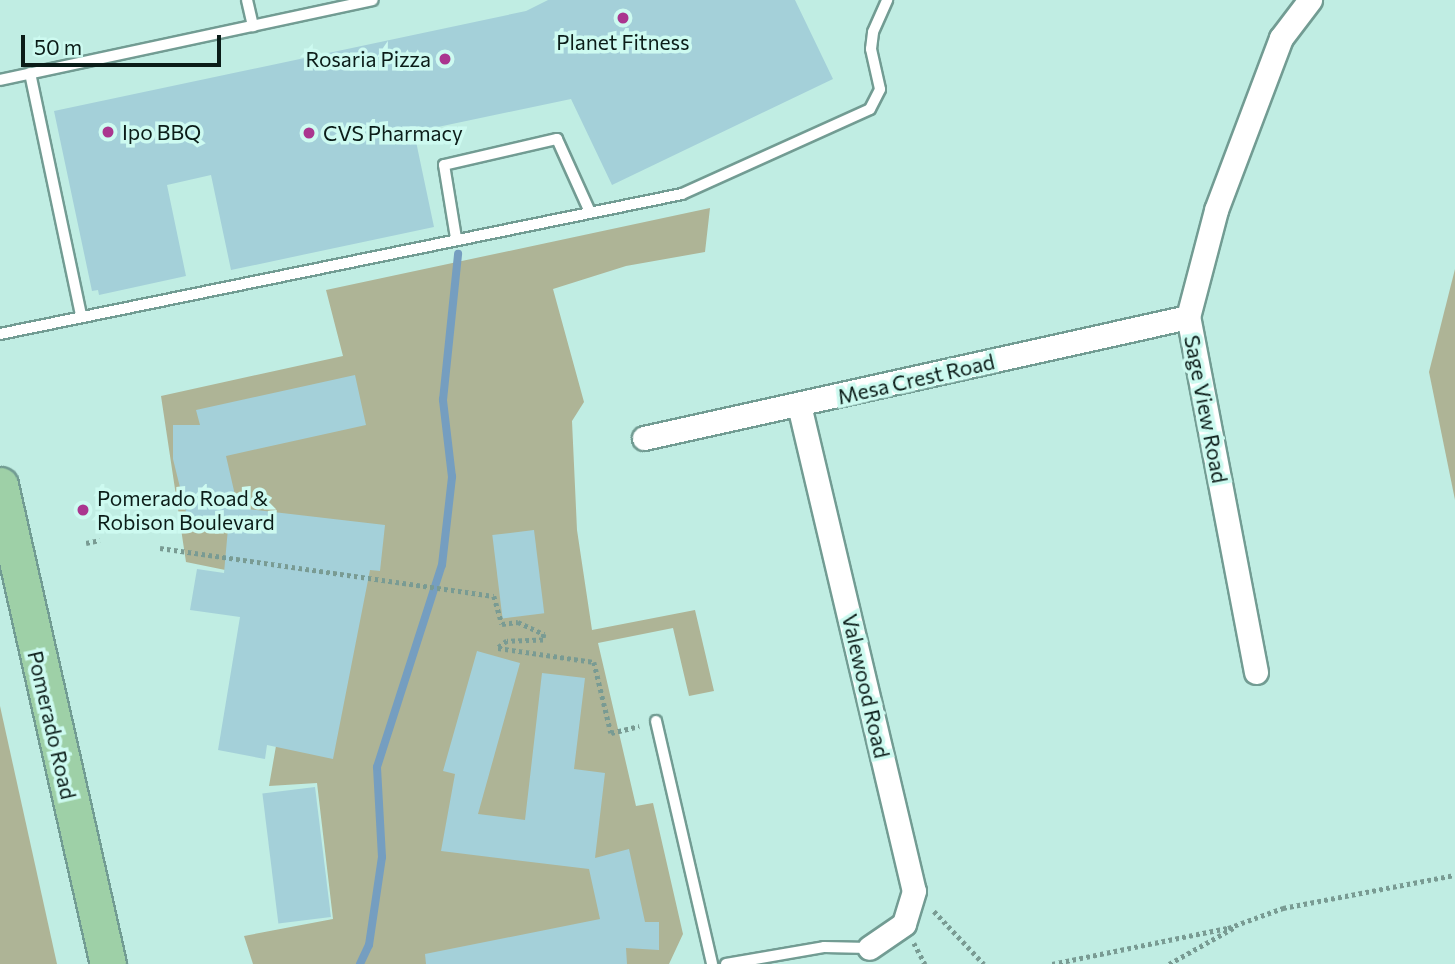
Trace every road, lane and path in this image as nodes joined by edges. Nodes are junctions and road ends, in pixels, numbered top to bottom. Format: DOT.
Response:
graph roads {
  1 [pos="247,0"];
  2 [pos="373,0"];
  3 [pos="873,0"];
  4 [pos="887,0"];
  5 [pos="1310,0"];
  6 [pos="879,12"];
  7 [pos="253,26"];
  8 [pos="30,74"];
  9 [pos="0,80"];
  10 [pos="590,212"];
  11 [pos="456,238"];
  12 [pos="80,316"];
  13 [pos="1188,317"];
  14 [pos="0,334"];
  15 [pos="799,405"];
  16 [pos="644,439"];
  17 [pos="0,485"];
  18 [pos="100,540"];
  19 [pos="86,543"];
  20 [pos="160,548"];
  21 [pos="1256,672"];
  22 [pos="656,721"];
  23 [pos="1455,875"];
  24 [pos="914,891"];
  25 [pos="1247,918"];
  26 [pos="869,948"];
  27 [pos="108,964"];
  28 [pos="712,964"];
  29 [pos="726,964"];
  30 [pos="984,964"];
  31 [pos="1052,964"];
  32 [pos="1169,964"];
  1 -- 7 [label="lane"];
  2 -- 7 [label="lane"];
  3 -- 6 [label="lane"];
  4 -- 6 [label="lane"];
  5 -- 13 [label="street, Sage View Road"];
  6 -- 10 [label="lane"];
  7 -- 8 [label="lane"];
  8 -- 9 [label="lane"];
  8 -- 12 [label="lane"];
  10 -- 11 [label="lane"];
  10 -- 11 [label="lane"];
  11 -- 12 [label="lane"];
  12 -- 14 [label="lane"];
  13 -- 15 [label="street, Mesa Crest Road"];
  13 -- 21 [label="street, Sage View Road"];
  15 -- 16 [label="street, Mesa Crest Road"];
  15 -- 24 [label="street, Valewood Road"];
  17 -- 27 [label="main road, Pomerado Road"];
  18 -- 19 [label="path"];
  20 -- 22 [label="path"];
  22 -- 28 [label="lane"];
  23 -- 25 [label="path"];
  24 -- 26 [label="street"];
  24 -- 30 [label="path"];
  25 -- 31 [label="path"];
  25 -- 32 [label="path"];
  26 -- 29 [label="lane"];
}
